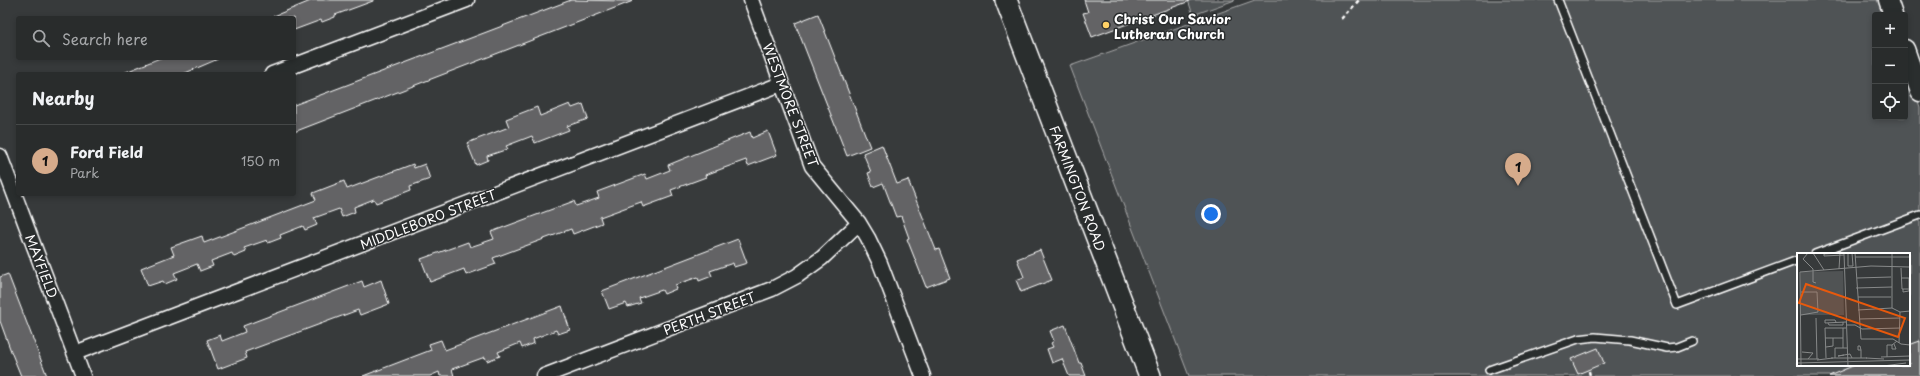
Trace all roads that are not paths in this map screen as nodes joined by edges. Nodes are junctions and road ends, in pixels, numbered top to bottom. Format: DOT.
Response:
graph roads {
  1 [pos="467,0"];
  2 [pos="751,0"];
  3 [pos="1006,0"];
  4 [pos="1558,0"];
  5 [pos="1888,0"];
  6 [pos="1893,12"];
  7 [pos="1908,58"];
  8 [pos="277,72"];
  9 [pos="782,84"];
  10 [pos="1920,92"];
  11 [pos="0,156"];
  12 [pos="13,173"];
  13 [pos="21,196"];
  14 [pos="1920,215"];
  15 [pos="859,223"];
  16 [pos="1818,253"];
  17 [pos="1797,260"];
  18 [pos="1692,341"];
  19 [pos="75,353"];
  20 [pos="1489,370"];
  21 [pos="83,376"];
  22 [pos="544,376"];
  23 [pos="924,376"];
  24 [pos="1150,376"];
  1 -- 8 [label="street"];
  2 -- 9 [label="street, WESTMORE STREET"];
  3 -- 24 [label="main road, FARMINGTON ROAD"];
  4 -- 17 [label="lane"];
  5 -- 6 [label="street"];
  7 -- 10 [label="street"];
  9 -- 15 [label="street, WESTMORE STREET"];
  9 -- 19 [label="street, MIDDLEBORO STREET"];
  11 -- 12 [label="street, MAYFIELD"];
  13 -- 19 [label="street, MAYFIELD"];
  14 -- 16 [label="lane"];
  15 -- 22 [label="street, PERTH STREET"];
  15 -- 23 [label="street, WESTMORE STREET"];
  18 -- 20 [label="lane"];
  19 -- 21 [label="street, MAYFIELD"];
}
